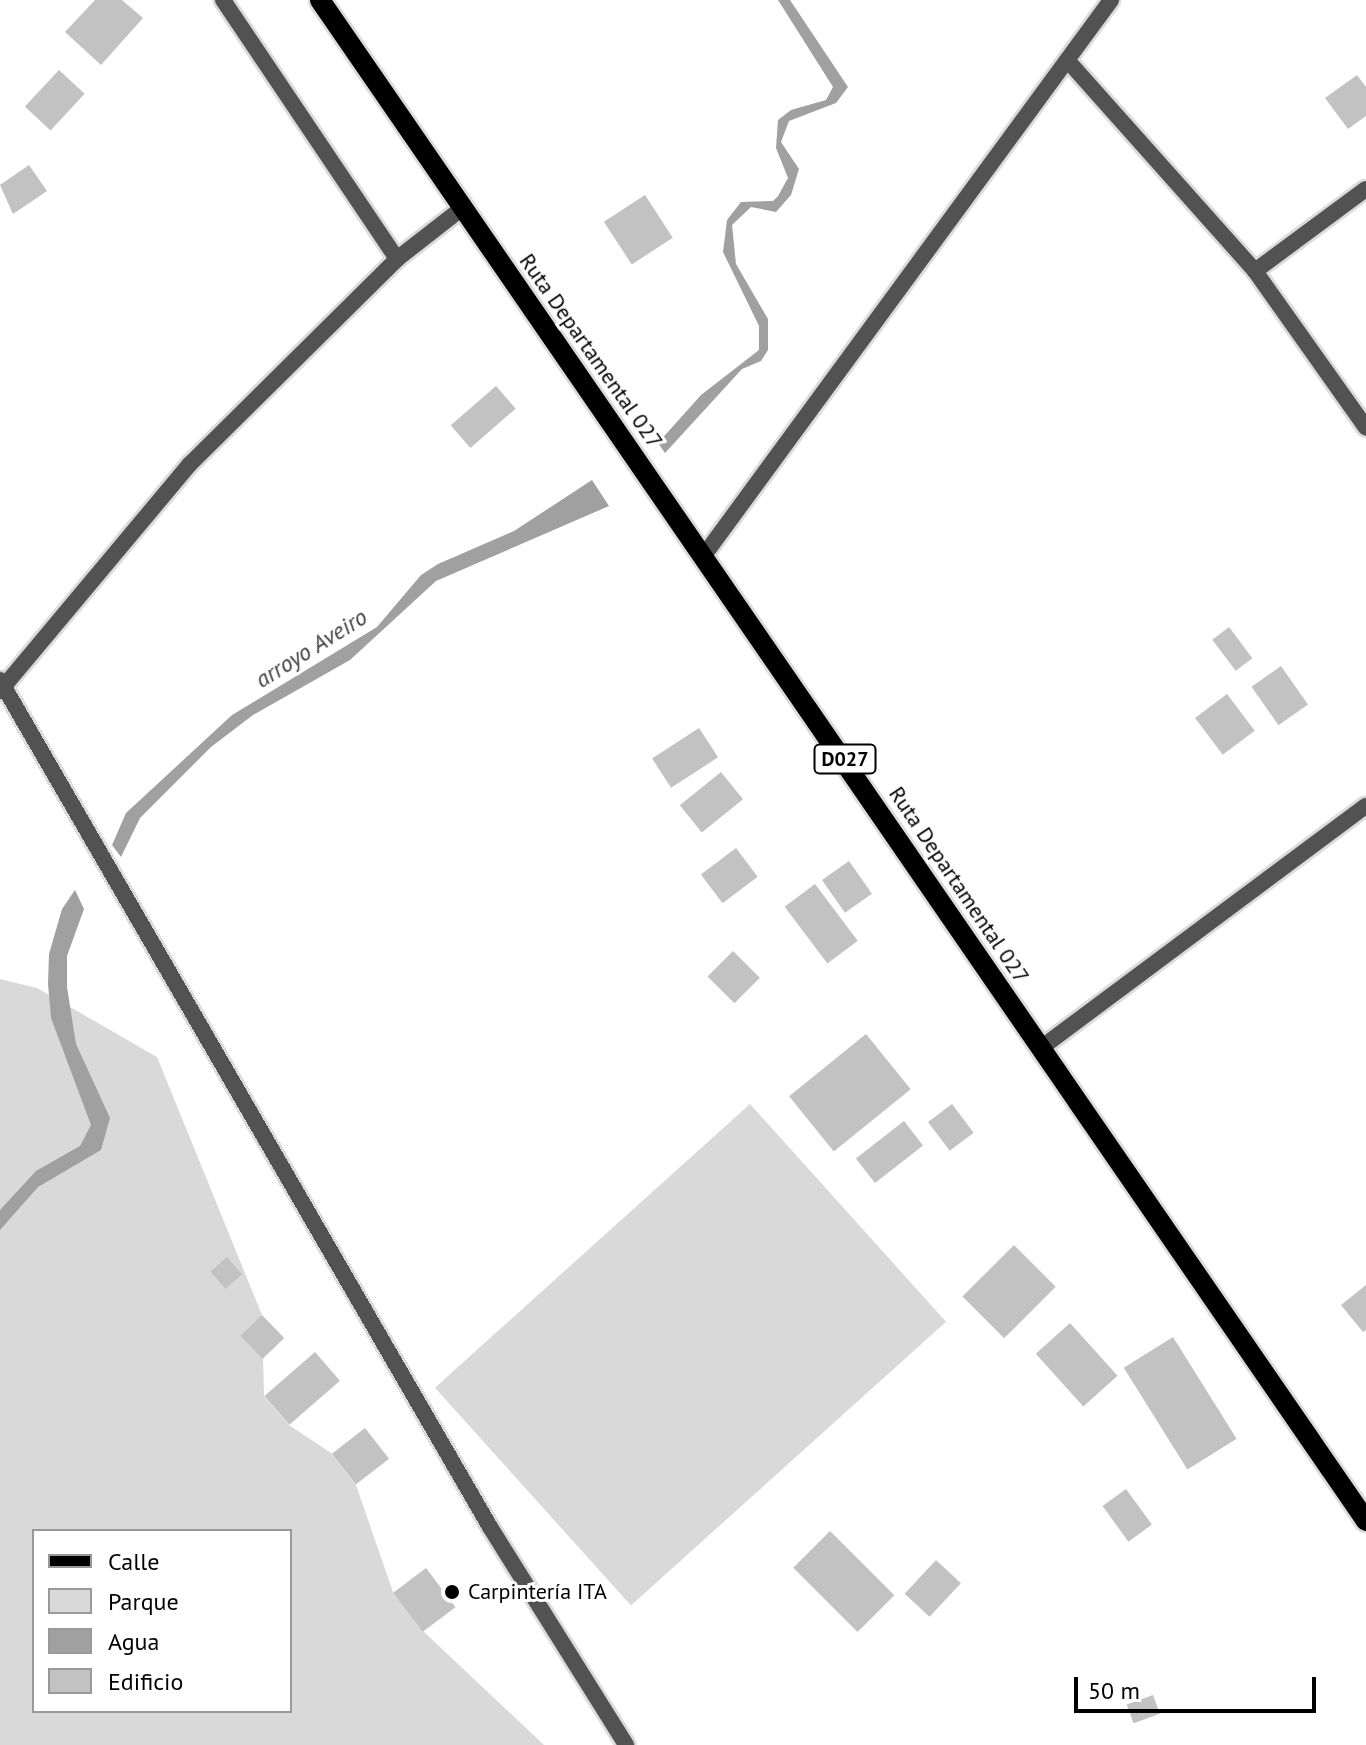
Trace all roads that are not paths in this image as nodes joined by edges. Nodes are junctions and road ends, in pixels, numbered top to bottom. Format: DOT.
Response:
graph roads {
  1 [pos="223,0"];
  2 [pos="320,0"];
  3 [pos="1111,0"];
  4 [pos="1068,61"];
  5 [pos="1366,189"];
  6 [pos="461,209"];
  7 [pos="397,259"];
  8 [pos="1255,271"];
  9 [pos="1366,428"];
  10 [pos="705,554"];
  11 [pos="1,686"];
  12 [pos="1366,806"];
  13 [pos="1041,1048"];
  14 [pos="1366,1521"];
  15 [pos="626,1745"];
  1 -- 7 [label="street"];
  2 -- 6 [label="main road, Ruta Departamental 027 / D027"];
  3 -- 4 [label="street"];
  4 -- 8 [label="street"];
  4 -- 10 [label="street"];
  5 -- 8 [label="street"];
  6 -- 7 [label="street"];
  6 -- 10 [label="main road, Ruta Departamental 027 / D027"];
  7 -- 11 [label="street"];
  8 -- 9 [label="street"];
  10 -- 13 [label="main road, Ruta Departamental 027 / D027"];
  11 -- 15 [label="street"];
  12 -- 13 [label="street"];
  13 -- 14 [label="main road, Ruta Departamental 027 / D027"];
}
